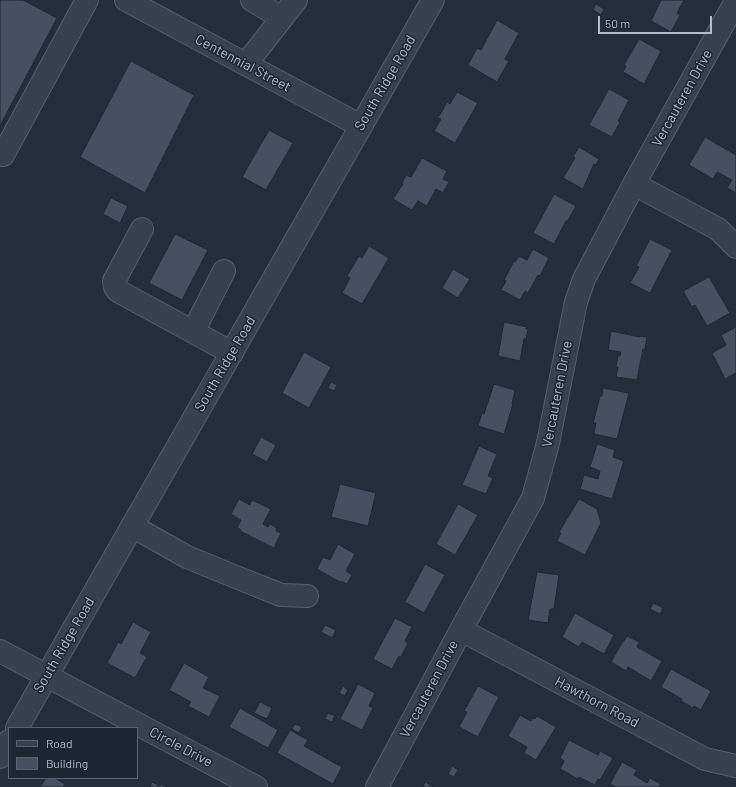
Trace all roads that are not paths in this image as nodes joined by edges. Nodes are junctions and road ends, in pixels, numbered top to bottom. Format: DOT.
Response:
graph roads {
  1 [pos="87,0"];
  2 [pos="126,0"];
  3 [pos="252,0"];
  4 [pos="296,0"];
  5 [pos="433,0"];
  6 [pos="736,1"];
  7 [pos="282,18"];
  8 [pos="246,64"];
  9 [pos="361,126"];
  10 [pos="0,153"];
  11 [pos="634,184"];
  12 [pos="142,229"];
  13 [pos="736,247"];
  14 [pos="224,271"];
  15 [pos="193,332"];
  16 [pos="232,353"];
  17 [pos="132,526"];
  18 [pos="307,596"];
  19 [pos="461,630"];
  20 [pos="0,651"];
  21 [pos="47,675"];
  22 [pos="18,727"];
  23 [pos="8,743"];
  24 [pos="0,757"];
  25 [pos="736,766"];
  26 [pos="251,786"];
  27 [pos="377,787"];
  1 -- 10 [label="street"];
  2 -- 8 [label="street, Centennial Street"];
  3 -- 7 [label="street"];
  4 -- 7 [label="street"];
  5 -- 9 [label="street, South Ridge Road"];
  6 -- 11 [label="street, Vercauteren Drive"];
  7 -- 8 [label="street"];
  8 -- 9 [label="street, Centennial Street"];
  9 -- 16 [label="street, South Ridge Road"];
  11 -- 13 [label="street"];
  11 -- 19 [label="street, Vercauteren Drive"];
  12 -- 15 [label="street"];
  14 -- 15 [label="street"];
  15 -- 16 [label="street"];
  16 -- 17 [label="street, South Ridge Road"];
  17 -- 18 [label="street"];
  17 -- 21 [label="street, South Ridge Road"];
  19 -- 25 [label="street, Hawthorn Road"];
  19 -- 27 [label="street, Vercauteren Drive"];
  20 -- 21 [label="street, Circle Drive"];
  21 -- 22 [label="street, South Ridge Road"];
  21 -- 26 [label="street, Circle Drive"];
  23 -- 24 [label="street"];
}
